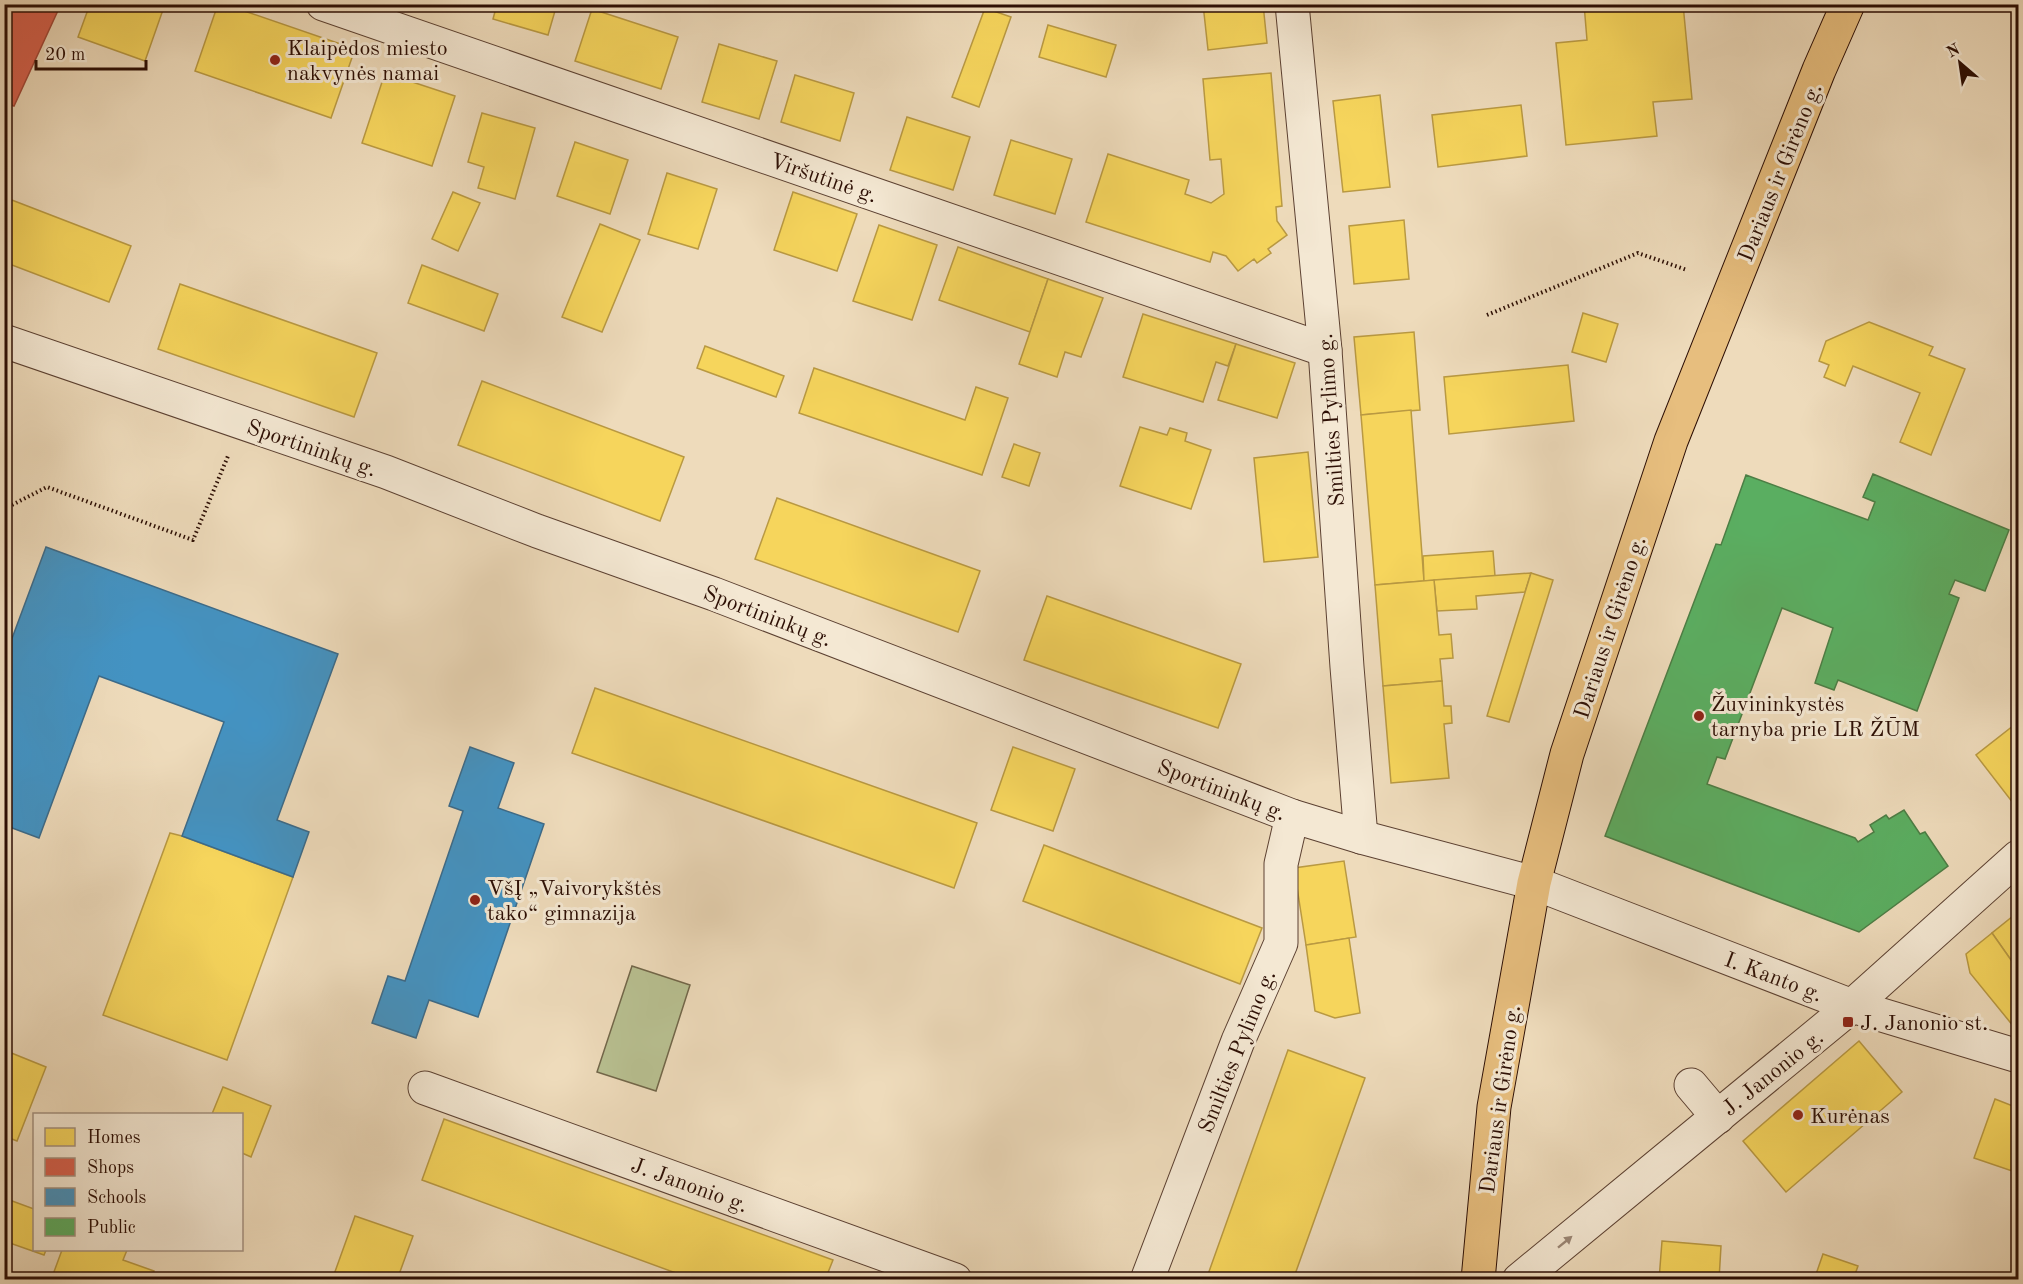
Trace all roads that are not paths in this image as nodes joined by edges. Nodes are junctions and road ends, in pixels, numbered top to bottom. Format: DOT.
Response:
graph roads {
  1 [pos="323,4"];
  2 [pos="1292,4"];
  3 [pos="1848,4"];
  4 [pos="4,341"];
  5 [pos="1325,350"];
  6 [pos="1292,816"];
  7 [pos="1361,837"];
  8 [pos="2019,857"];
  9 [pos="1534,883"];
  10 [pos="1852,1006"];
  11 [pos="2019,1056"];
  12 [pos="1690,1085"];
  13 [pos="425,1088"];
  14 [pos="1718,1117"];
  15 [pos="955,1280"];
  16 [pos="1146,1280"];
  17 [pos="1478,1280"];
  18 [pos="1519,1280"];
  1 -- 5 [label="street, Viršutinė g."];
  2 -- 5 [label="street, Smilties Pylimo g."];
  3 -- 9 [label="main road, Dariaus ir Girėno g."];
  4 -- 6 [label="street, Sportininkų g."];
  5 -- 7 [label="street, Smilties Pylimo g."];
  6 -- 7 [label="street, Sportininkų g."];
  6 -- 16 [label="street, Smilties Pylimo g."];
  7 -- 9 [label="street, Sportininkų g."];
  8 -- 10 [label="street, J. Janonio g."];
  9 -- 10 [label="street, I. Kanto g."];
  9 -- 17 [label="main road, Dariaus ir Girėno g."];
  10 -- 11 [label="street, I. Kanto g."];
  10 -- 14 [label="street, J. Janonio g."];
  12 -- 14 [label="street"];
  13 -- 15 [label="street, J. Janonio g."];
  18 -- 14 [label="street, J. Janonio g., one-way"];
}
